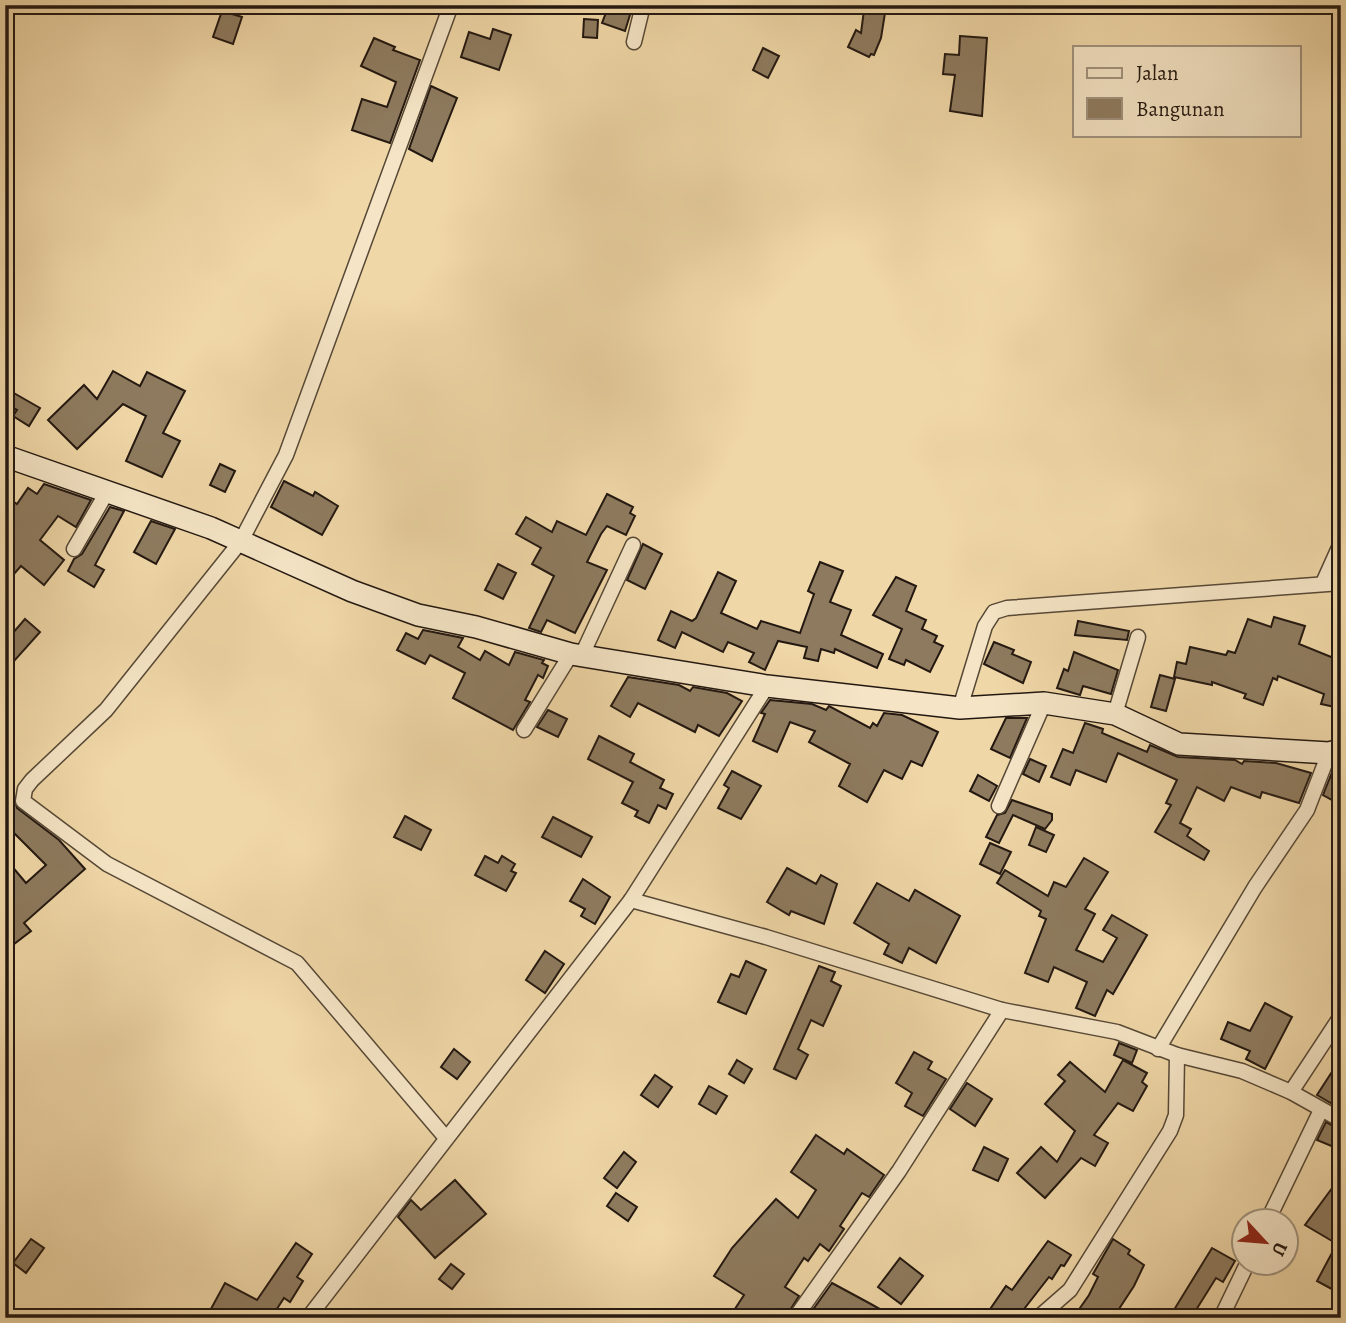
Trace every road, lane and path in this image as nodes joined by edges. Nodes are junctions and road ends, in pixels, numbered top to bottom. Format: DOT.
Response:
graph roads {
  1 [pos="452,5"];
  2 [pos="643,5"];
  3 [pos="634,42"];
  4 [pos="5,456"];
  5 [pos="107,492"];
  6 [pos="242,541"];
  7 [pos="1341,543"];
  8 [pos="633,545"];
  9 [pos="74,549"];
  10 [pos="1323,583"];
  11 [pos="1341,583"];
  12 [pos="1138,636"];
  13 [pos="576,654"];
  14 [pos="767,686"];
  15 [pos="1044,703"];
  16 [pos="960,708"];
  17 [pos="1115,714"];
  18 [pos="524,730"];
  19 [pos="1335,751"];
  20 [pos="999,806"];
  21 [pos="631,900"];
  22 [pos="1002,1010"];
  23 [pos="1341,1016"];
  24 [pos="1158,1049"];
  25 [pos="1177,1055"];
  26 [pos="1292,1092"];
  27 [pos="1321,1110"];
  28 [pos="1341,1120"];
  29 [pos="446,1138"];
  30 [pos="1275,1208"];
  31 [pos="1240,1278"];
  32 [pos="308,1318"];
  33 [pos="795,1318"];
  34 [pos="1038,1318"];
  35 [pos="1221,1318"];
  1 -- 6 [label="street"];
  2 -- 3 [label="street"];
  4 -- 5 [label="street"];
  5 -- 6 [label="street"];
  5 -- 9 [label="street"];
  6 -- 13 [label="street"];
  6 -- 29 [label="street"];
  7 -- 10 [label="street"];
  8 -- 13 [label="street"];
  10 -- 11 [label="street"];
  10 -- 16 [label="street"];
  12 -- 17 [label="street"];
  13 -- 14 [label="street"];
  13 -- 18 [label="street"];
  14 -- 16 [label="street"];
  14 -- 21 [label="street"];
  15 -- 16 [label="street"];
  15 -- 17 [label="street"];
  15 -- 20 [label="street"];
  17 -- 19 [label="street"];
  19 -- 24 [label="street"];
  21 -- 22 [label="street"];
  21 -- 29 [label="street"];
  22 -- 24 [label="street"];
  22 -- 33 [label="street"];
  23 -- 26 [label="street"];
  24 -- 25 [label="street"];
  25 -- 26 [label="street"];
  25 -- 34 [label="street"];
  26 -- 27 [label="street"];
  27 -- 28 [label="street"];
  27 -- 30 [label="street"];
  29 -- 32 [label="street"];
  31 -- 35 [label="street"];
}
